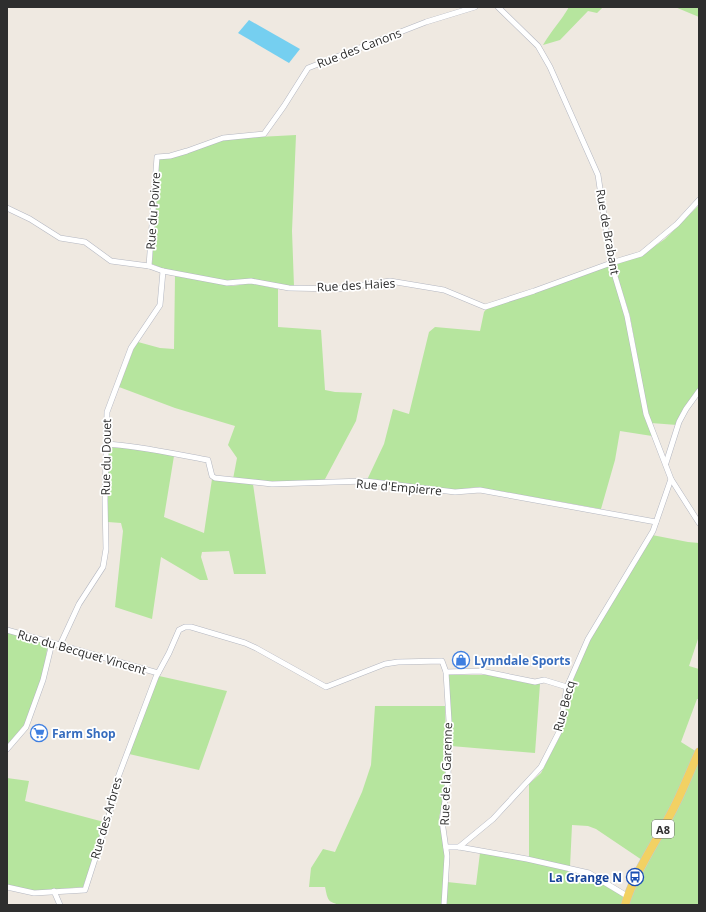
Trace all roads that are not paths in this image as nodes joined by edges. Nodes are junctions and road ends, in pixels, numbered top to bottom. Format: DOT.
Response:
graph roads {
  1 [pos="475,7"];
  2 [pos="498,7"];
  3 [pos="157,157"];
  4 [pos="699,200"];
  5 [pos="7,208"];
  6 [pos="611,263"];
  7 [pos="149,266"];
  8 [pos="163,271"];
  9 [pos="699,391"];
  10 [pos="106,444"];
  11 [pos="666,463"];
  12 [pos="671,479"];
  13 [pos="656,522"];
  14 [pos="699,523"];
  15 [pos="7,630"];
  16 [pos="52,643"];
  17 [pos="60,645"];
  18 [pos="446,672"];
  19 [pos="158,673"];
  20 [pos="567,687"];
  21 [pos="7,749"];
  22 [pos="699,752"];
  23 [pos="446,847"];
  24 [pos="459,847"];
  25 [pos="7,887"];
  26 [pos="54,892"];
  27 [pos="627,896"];
  28 [pos="60,905"];
  29 [pos="444,905"];
  30 [pos="625,905"];
  1 -- 3 [label="street, Rue des Canons"];
  2 -- 6 [label="street, Rue de Brabant"];
  3 -- 7 [label="street, Rue du Poivre"];
  4 -- 6 [label="street, Rue des Haies"];
  5 -- 7 [label="street, Rue des Haies"];
  6 -- 8 [label="street, Rue des Haies"];
  6 -- 11 [label="street, Rue de Brabant"];
  7 -- 8 [label="street, Rue des Haies"];
  8 -- 10 [label="street, Rue du Douet"];
  9 -- 11 [label="street"];
  10 -- 13 [label="street, Rue d'Empierre"];
  10 -- 17 [label="street, Rue du Douet"];
  11 -- 12 [label="street, Rue de Brabant"];
  12 -- 13 [label="street, Rue Becq"];
  12 -- 14 [label="street, Rue de Brabant"];
  13 -- 20 [label="street, Rue Becq"];
  15 -- 16 [label="street, Rue du Becquet Vincent"];
  16 -- 17 [label="street, Rue du Becquet Vincent"];
  16 -- 21 [label="street"];
  17 -- 19 [label="street, Rue du Becquet Vincent"];
  18 -- 19 [label="street"];
  18 -- 20 [label="street"];
  18 -- 23 [label="street, Rue de la Garenne"];
  19 -- 26 [label="street, Rue des Arbres"];
  20 -- 24 [label="street, Rue Becq"];
  22 -- 27 [label="main road, A8"];
  23 -- 24 [label="street"];
  23 -- 29 [label="street, Rue de la Garenne"];
  24 -- 27 [label="street"];
  25 -- 26 [label="street, Rue des Arbres"];
  26 -- 28 [label="street"];
  27 -- 30 [label="main road, A8"];
}
